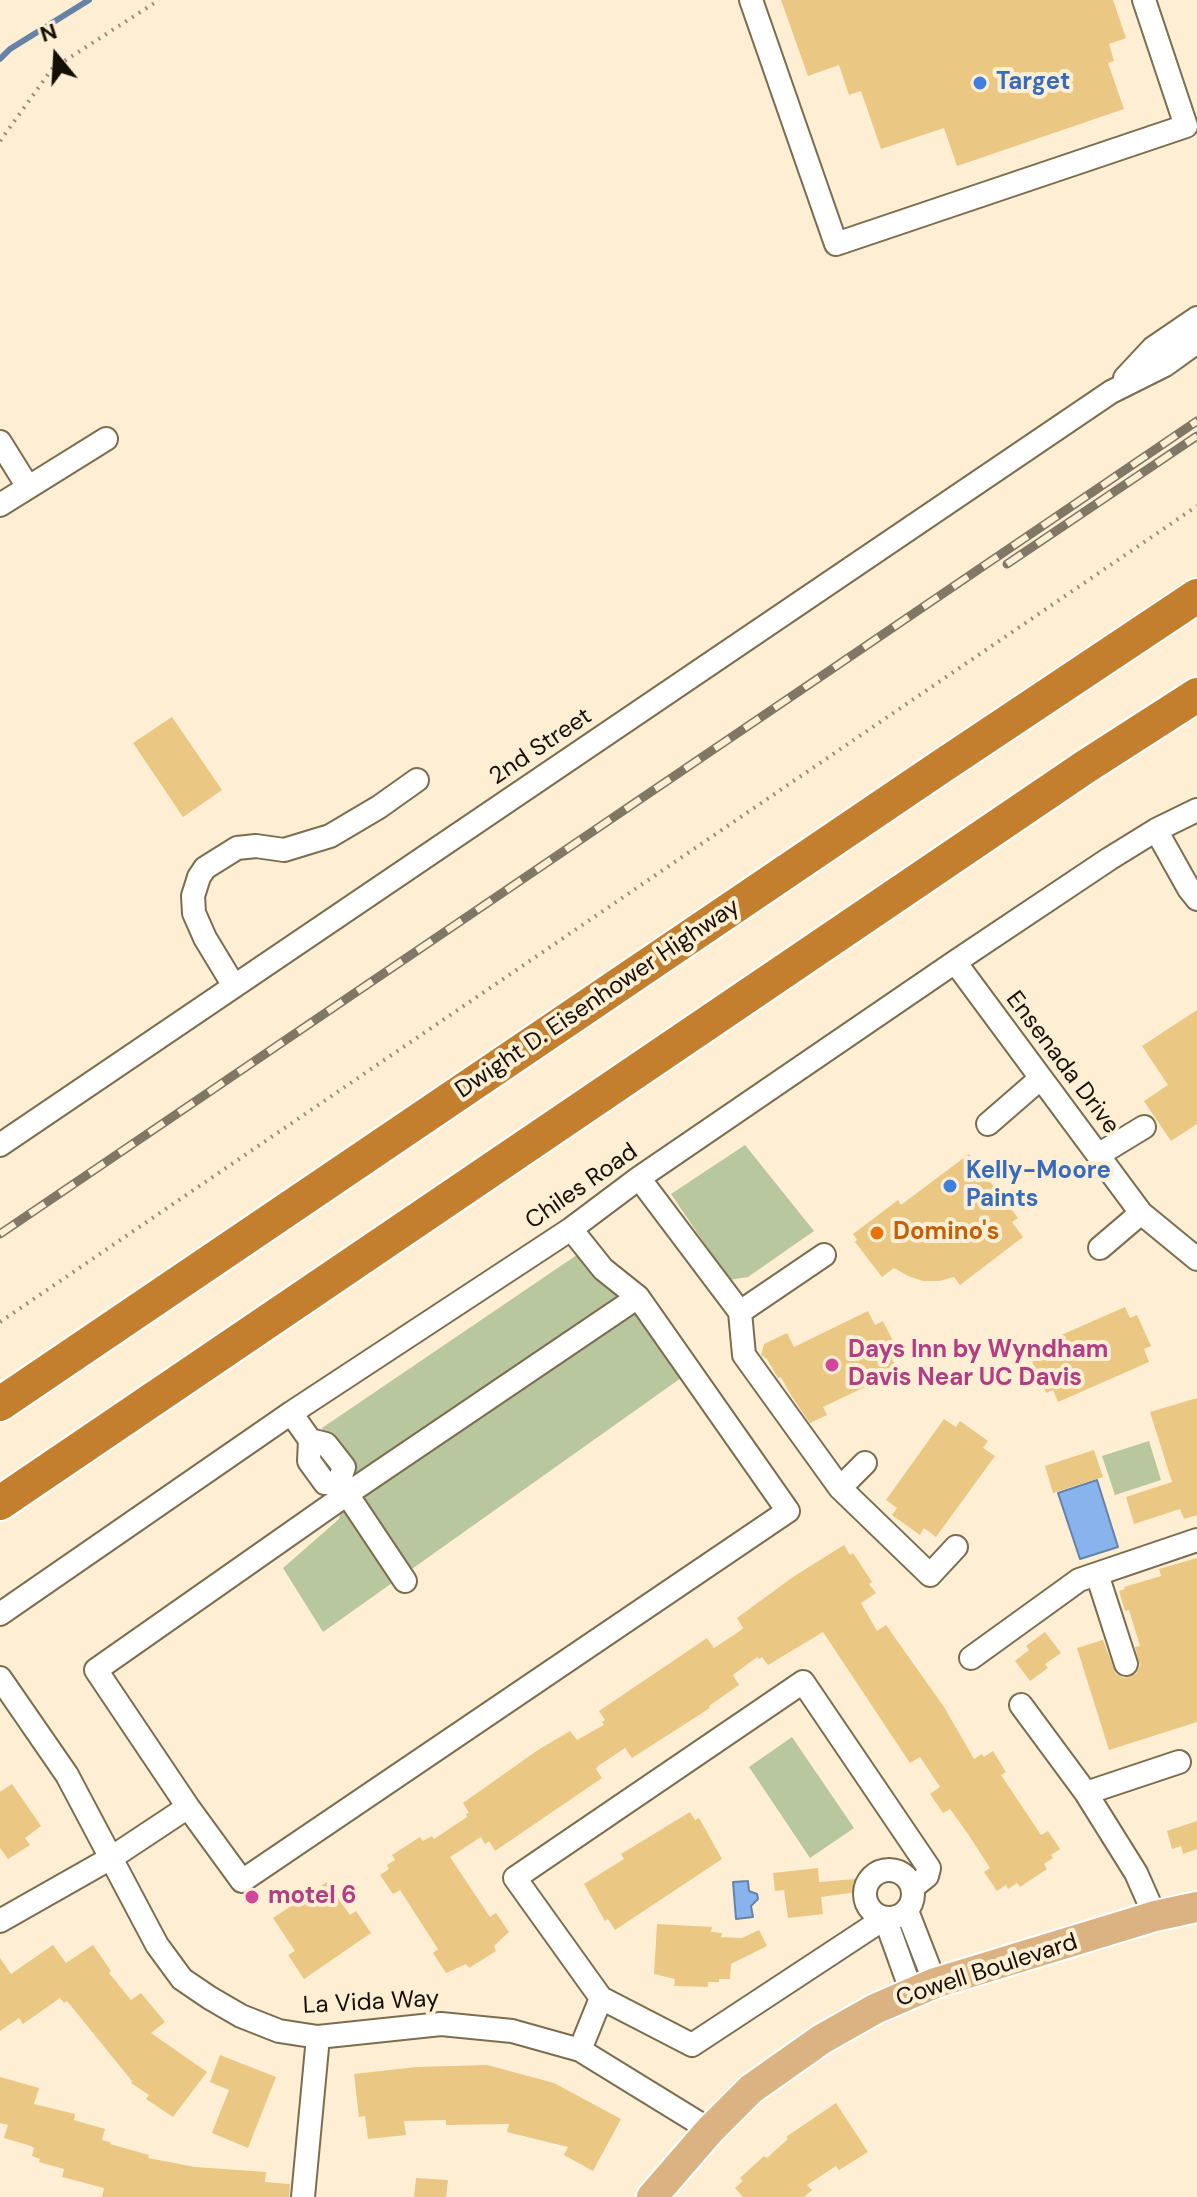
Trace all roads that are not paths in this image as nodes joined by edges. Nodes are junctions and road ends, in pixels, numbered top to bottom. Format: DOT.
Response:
graph roads {
  1 [pos="751,0"];
  2 [pos="1144,0"];
  3 [pos="1197,318"];
  4 [pos="1197,342"];
  5 [pos="1111,392"];
  6 [pos="106,439"];
  7 [pos="0,442"];
  8 [pos="28,487"];
  9 [pos="0,505"];
  10 [pos="1197,571"];
  11 [pos="1197,596"];
  12 [pos="1197,695"];
  13 [pos="939,768"];
  14 [pos="417,780"];
  15 [pos="1197,810"];
  16 [pos="1156,830"];
  17 [pos="1197,899"];
  18 [pos="955,962"];
  19 [pos="234,986"];
  20 [pos="1041,1078"];
  21 [pos="988,1124"];
  22 [pos="1144,1127"];
  23 [pos="0,1145"];
  24 [pos="1098,1155"];
  25 [pos="639,1178"];
  26 [pos="1141,1213"];
  27 [pos="571,1229"];
  28 [pos="1100,1248"];
  29 [pos="824,1255"];
  30 [pos="1197,1259"];
  31 [pos="638,1297"];
  32 [pos="740,1312"];
  33 [pos="0,1404"];
  34 [pos="291,1413"];
  35 [pos="865,1463"];
  36 [pos="343,1488"];
  37 [pos="840,1488"];
  38 [pos="0,1503"];
  39 [pos="1197,1540"];
  40 [pos="956,1547"];
  41 [pos="1097,1574"];
  42 [pos="405,1581"];
  43 [pos="0,1614"];
  44 [pos="971,1658"];
  45 [pos="1126,1664"];
  46 [pos="0,1678"];
  47 [pos="1021,1705"];
  48 [pos="1179,1762"];
  49 [pos="1086,1793"];
  50 [pos="188,1807"];
  51 [pos="111,1858"];
  52 [pos="912,1888"];
  53 [pos="1197,1907"];
  54 [pos="907,1911"];
  55 [pos="1155,1916"];
  56 [pos="885,1918"];
  57 [pos="0,1921"];
  58 [pos="924,1988"];
  59 [pos="601,1998"];
  60 [pos="318,2037"];
  61 [pos="580,2050"];
  62 [pos="710,2130"];
  63 [pos="303,2197"];
  64 [pos="652,2197"];
  1 -- 2 [label="street"];
  3 -- 5 [label="street, 2nd Street"];
  4 -- 5 [label="street, 2nd Street"];
  5 -- 19 [label="street, 2nd Street"];
  6 -- 8 [label="street"];
  7 -- 8 [label="street"];
  8 -- 9 [label="street"];
  10 -- 13 [label="highway"];
  11 -- 13 [label="highway, Dwight D. Eisenhower Highway"];
  12 -- 38 [label="highway"];
  13 -- 33 [label="highway, Dwight D. Eisenhower Highway"];
  14 -- 19 [label="street"];
  15 -- 16 [label="street, Chiles Road"];
  16 -- 17 [label="street"];
  16 -- 18 [label="street, Chiles Road"];
  18 -- 20 [label="street, Ensenada Drive"];
  18 -- 25 [label="street, Chiles Road"];
  19 -- 23 [label="street, 2nd Street"];
  20 -- 21 [label="street"];
  20 -- 24 [label="street, Ensenada Drive"];
  22 -- 24 [label="street"];
  24 -- 26 [label="street, Ensenada Drive"];
  25 -- 27 [label="street, Chiles Road"];
  25 -- 32 [label="street"];
  26 -- 28 [label="street"];
  26 -- 30 [label="street, Ensenada Drive"];
  27 -- 31 [label="street"];
  27 -- 34 [label="street, Chiles Road"];
  29 -- 32 [label="street"];
  31 -- 36 [label="street"];
  31 -- 50 [label="street"];
  32 -- 37 [label="street"];
  34 -- 36 [label="street"];
  34 -- 43 [label="street, Chiles Road"];
  35 -- 37 [label="street"];
  36 -- 42 [label="street"];
  36 -- 50 [label="street"];
  37 -- 40 [label="street"];
  39 -- 41 [label="street"];
  41 -- 44 [label="street"];
  41 -- 45 [label="street"];
  46 -- 51 [label="street, La Vida Way"];
  47 -- 49 [label="street"];
  48 -- 49 [label="street"];
  49 -- 55 [label="street"];
  50 -- 51 [label="street"];
  51 -- 57 [label="street"];
  51 -- 60 [label="street, La Vida Way"];
  52 -- 54 [label="street"];
  52 -- 56 [label="street"];
  52 -- 59 [label="street"];
  53 -- 55 [label="main road, Cowell Boulevard"];
  54 -- 56 [label="street"];
  54 -- 58 [label="street"];
  55 -- 58 [label="main road, Cowell Boulevard"];
  56 -- 58 [label="street"];
  56 -- 59 [label="street"];
  58 -- 62 [label="main road, Cowell Boulevard"];
  59 -- 61 [label="street"];
  60 -- 61 [label="street, La Vida Way"];
  60 -- 63 [label="street"];
  61 -- 62 [label="street, La Vida Way"];
  62 -- 64 [label="main road, Cowell Boulevard"];
}
